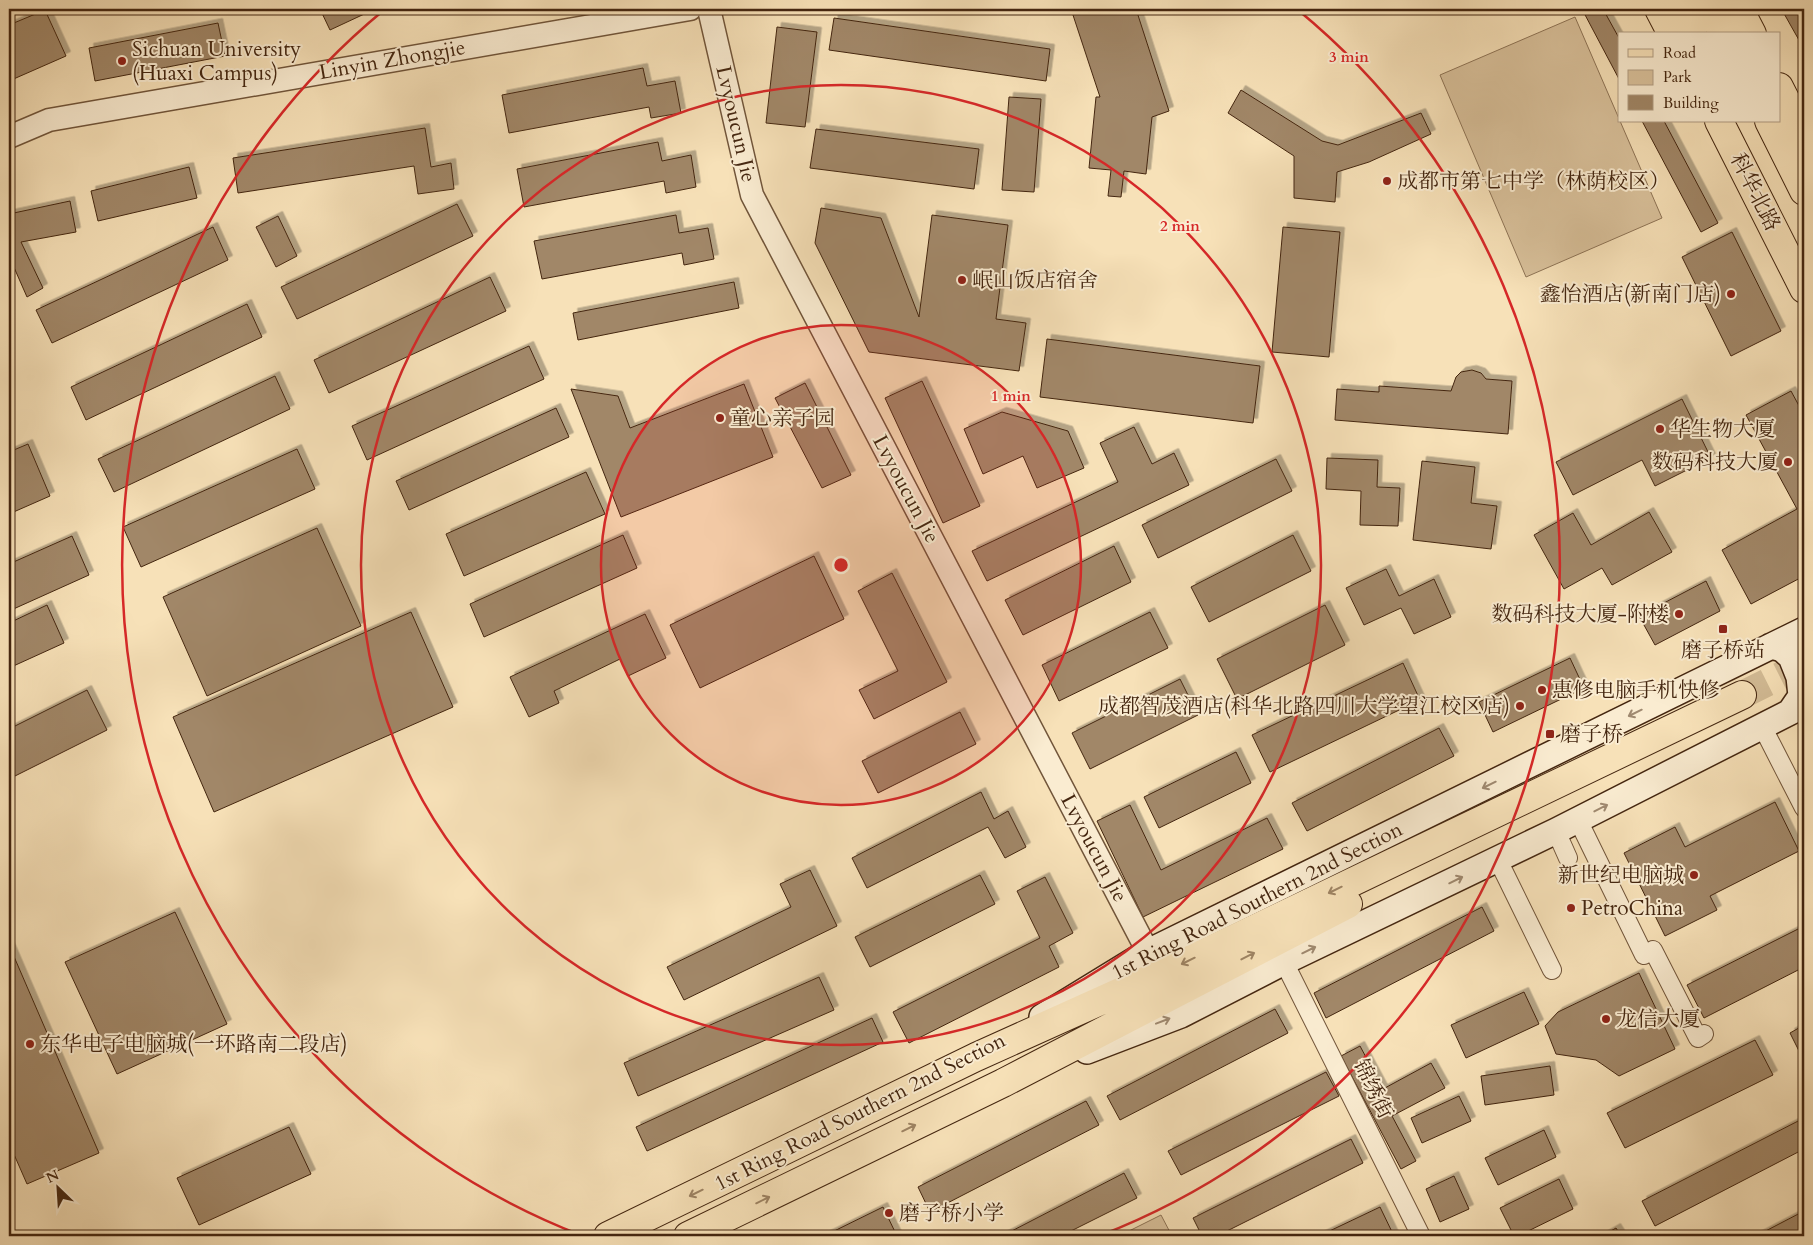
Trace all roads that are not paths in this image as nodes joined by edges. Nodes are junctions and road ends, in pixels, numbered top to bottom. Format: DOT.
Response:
graph roads {
  1 [pos="690,9"];
  2 [pos="710,9"];
  3 [pos="1659,9"];
  4 [pos="1680,9"];
  5 [pos="1711,9"];
  6 [pos="1740,9"];
  7 [pos="1671,32"];
  8 [pos="1692,32"];
  9 [pos="1723,32"];
  10 [pos="1751,32"];
  11 [pos="1780,89"];
  12 [pos="1720,122"];
  13 [pos="1739,122"];
  14 [pos="1770,122"];
  15 [pos="1804,136"];
  16 [pos="9,137"];
  17 [pos="1804,191"];
  18 [pos="1804,248"];
  19 [pos="1804,289"];
  20 [pos="1804,630"];
  21 [pos="1771,646"];
  22 [pos="1797,709"];
  23 [pos="1751,710"];
  24 [pos="1804,808"];
  25 [pos="1567,825"];
  26 [pos="1568,858"];
  27 [pos="1498,860"];
  28 [pos="1148,952"];
  29 [pos="1284,962"];
  30 [pos="1552,970"];
  31 [pos="1704,1034"];
  32 [pos="976,1057"];
  33 [pos="1003,1083"];
  34 [pos="608,1236"];
  35 [pos="688,1236"];
  36 [pos="1421,1236"];
  1 -- 16 [label="street, Linyin Zhongjie"];
  2 -- 28 [label="street, Lvyoucun Jie"];
  3 -- 7 [label="main road"];
  4 -- 8 [label="main road"];
  5 -- 9 [label="main road"];
  6 -- 10 [label="main road"];
  11 -- 15 [label="main road"];
  12 -- 19 [label="main road, 科华北路"];
  13 -- 18 [label="main road"];
  14 -- 17 [label="main road"];
  20 -- 21 [label="main road, 1st Ring Road Southern 2nd Section"];
  21 -- 22 [label="main road"];
  21 -- 28 [label="main road, 1st Ring Road Southern 2nd Section, one-way"];
  22 -- 23 [label="main road, 1st Ring Road Southern 2nd Section"];
  23 -- 24 [label="street"];
  25 -- 23 [label="main road, 1st Ring Road Southern 2nd Section, one-way"];
  23 -- 32 [label="main road, one-way"];
  33 -- 23 [label="main road, one-way"];
  25 -- 26 [label="street"];
  25 -- 27 [label="main road, 1st Ring Road Southern 2nd Section"];
  25 -- 31 [label="street"];
  29 -- 27 [label="main road, 1st Ring Road Southern 2nd Section, one-way"];
  27 -- 30 [label="street"];
  28 -- 32 [label="main road, 1st Ring Road Southern 2nd Section"];
  33 -- 29 [label="main road, 1st Ring Road Southern 2nd Section, one-way"];
  29 -- 36 [label="street, 锦绣街"];
  32 -- 34 [label="main road, 1st Ring Road Southern 2nd Section, one-way"];
  35 -- 33 [label="main road, 1st Ring Road Southern 2nd Section, one-way"];
}
